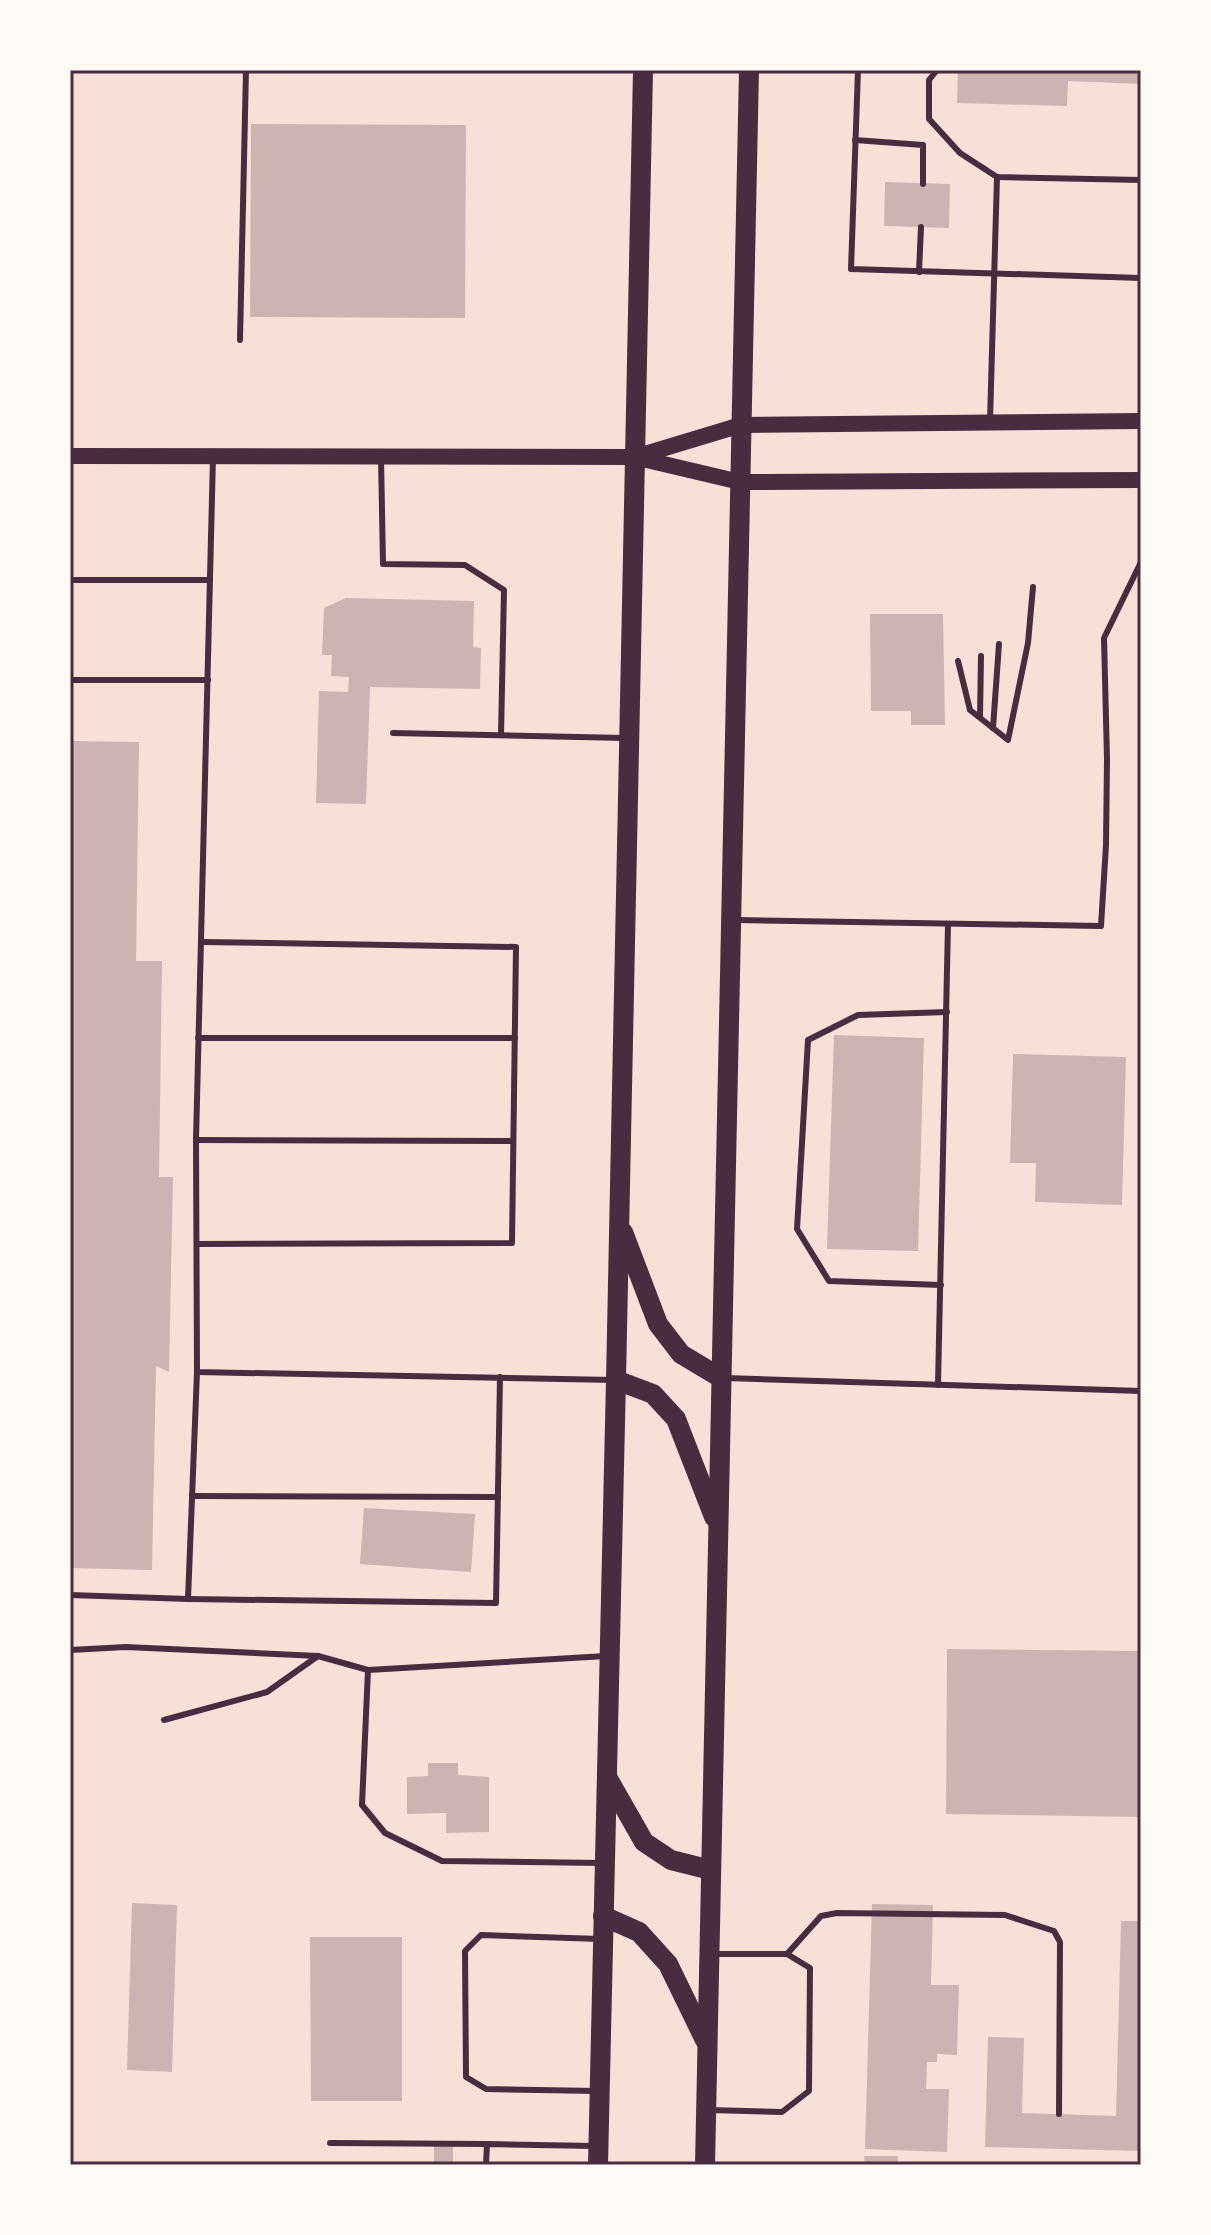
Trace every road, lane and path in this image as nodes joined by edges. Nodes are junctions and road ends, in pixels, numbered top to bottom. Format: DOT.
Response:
graph roads {
  1 [pos="246,70"];
  2 [pos="643,70"];
  3 [pos="749,70"];
  4 [pos="858,70"];
  5 [pos="937,70"];
  6 [pos="855,140"];
  7 [pos="997,177"];
  8 [pos="1141,180"];
  9 [pos="923,184"];
  10 [pos="921,227"];
  11 [pos="919,272"];
  12 [pos="994,275"];
  13 [pos="1141,278"];
  14 [pos="240,340"];
  15 [pos="1141,421"];
  16 [pos="990,422"];
  17 [pos="741,425"];
  18 [pos="70,456"];
  19 [pos="213,457"];
  20 [pos="381,457"];
  21 [pos="634,457"];
  22 [pos="1141,480"];
  23 [pos="740,482"];
  24 [pos="1141,562"];
  25 [pos="70,580"];
  26 [pos="210,580"];
  27 [pos="1033,587"];
  28 [pos="999,644"];
  29 [pos="981,656"];
  30 [pos="958,661"];
  31 [pos="70,680"];
  32 [pos="208,680"];
  33 [pos="980,717"];
  34 [pos="993,728"];
  35 [pos="393,733"];
  36 [pos="501,735"];
  37 [pos="628,738"];
  38 [pos="732,920"];
  39 [pos="948,924"];
  40 [pos="201,942"];
  41 [pos="947,1012"];
  42 [pos="198,1038"];
  43 [pos="515,1038"];
  44 [pos="196,1140"];
  45 [pos="513,1141"];
  46 [pos="619,1220"];
  47 [pos="197,1244"];
  48 [pos="941,1285"];
  49 [pos="197,1372"];
  50 [pos="500,1377"];
  51 [pos="721,1378"];
  52 [pos="616,1380"];
  53 [pos="938,1385"];
  54 [pos="1141,1391"];
  55 [pos="192,1496"];
  56 [pos="498,1497"];
  57 [pos="719,1528"];
  58 [pos="70,1595"];
  59 [pos="188,1599"];
  60 [pos="70,1650"];
  61 [pos="610,1655"];
  62 [pos="318,1656"];
  63 [pos="368,1670"];
  64 [pos="164,1720"];
  65 [pos="607,1777"];
  66 [pos="605,1863"];
  67 [pos="711,1870"];
  68 [pos="603,1916"];
  69 [pos="603,1939"];
  70 [pos="710,1954"];
  71 [pos="787,1954"];
  72 [pos="707,2043"];
  73 [pos="600,2091"];
  74 [pos="706,2110"];
  75 [pos="1059,2114"];
  76 [pos="330,2143"];
  77 [pos="487,2144"];
  78 [pos="598,2155"];
  79 [pos="486,2165"];
  80 [pos="705,2165"];
  1 -- 14 [label="lane"];
  2 -- 21 [label="main road"];
  3 -- 17 [label="main road"];
  4 -- 6 [label="lane"];
  5 -- 7 [label="lane"];
  6 -- 9 [label="lane"];
  6 -- 11 [label="lane"];
  7 -- 8 [label="lane"];
  7 -- 12 [label="lane"];
  10 -- 11 [label="lane"];
  11 -- 12 [label="lane"];
  12 -- 13 [label="lane"];
  12 -- 16 [label="lane"];
  15 -- 16 [label="main road"];
  16 -- 17 [label="main road"];
  17 -- 21 [label="main road"];
  17 -- 23 [label="main road"];
  18 -- 19 [label="main road"];
  19 -- 20 [label="main road"];
  19 -- 26 [label="lane"];
  20 -- 21 [label="main road"];
  20 -- 36 [label="lane"];
  21 -- 23 [label="main road"];
  21 -- 37 [label="main road"];
  22 -- 23 [label="main road"];
  23 -- 38 [label="main road"];
  24 -- 39 [label="lane"];
  25 -- 26 [label="lane"];
  26 -- 32 [label="lane"];
  27 -- 34 [label="lane"];
  28 -- 34 [label="lane"];
  29 -- 33 [label="lane"];
  30 -- 33 [label="lane"];
  31 -- 32 [label="lane"];
  32 -- 40 [label="lane"];
  33 -- 34 [label="lane"];
  35 -- 36 [label="lane"];
  36 -- 37 [label="lane"];
  37 -- 46 [label="main road"];
  38 -- 39 [label="lane"];
  38 -- 51 [label="main road"];
  39 -- 41 [label="lane"];
  40 -- 42 [label="lane"];
  40 -- 43 [label="lane"];
  41 -- 48 [label="lane"];
  41 -- 48 [label="lane"];
  42 -- 43 [label="lane"];
  42 -- 44 [label="lane"];
  43 -- 45 [label="lane"];
  44 -- 45 [label="lane"];
  44 -- 47 [label="lane"];
  45 -- 47 [label="lane"];
  46 -- 51 [label="main road"];
  46 -- 52 [label="main road"];
  47 -- 49 [label="lane"];
  48 -- 53 [label="lane"];
  49 -- 50 [label="lane"];
  49 -- 55 [label="lane"];
  50 -- 52 [label="lane"];
  50 -- 56 [label="lane"];
  51 -- 53 [label="lane"];
  51 -- 57 [label="main road"];
  52 -- 57 [label="main road"];
  52 -- 61 [label="main road"];
  53 -- 54 [label="lane"];
  55 -- 56 [label="lane"];
  55 -- 59 [label="lane"];
  56 -- 59 [label="lane"];
  57 -- 67 [label="main road"];
  58 -- 59 [label="lane"];
  60 -- 62 [label="lane"];
  61 -- 63 [label="lane"];
  61 -- 65 [label="main road"];
  62 -- 63 [label="lane"];
  62 -- 64 [label="lane"];
  63 -- 66 [label="lane"];
  65 -- 66 [label="main road"];
  65 -- 67 [label="main road"];
  66 -- 68 [label="main road"];
  67 -- 70 [label="main road"];
  68 -- 69 [label="main road"];
  68 -- 72 [label="main road"];
  69 -- 73 [label="main road"];
  69 -- 73 [label="lane"];
  70 -- 71 [label="lane"];
  70 -- 72 [label="main road"];
  71 -- 74 [label="lane"];
  71 -- 75 [label="lane"];
  72 -- 74 [label="main road"];
  73 -- 78 [label="main road"];
  74 -- 80 [label="main road"];
  76 -- 77 [label="lane"];
  77 -- 78 [label="lane"];
  77 -- 79 [label="lane"];
}
